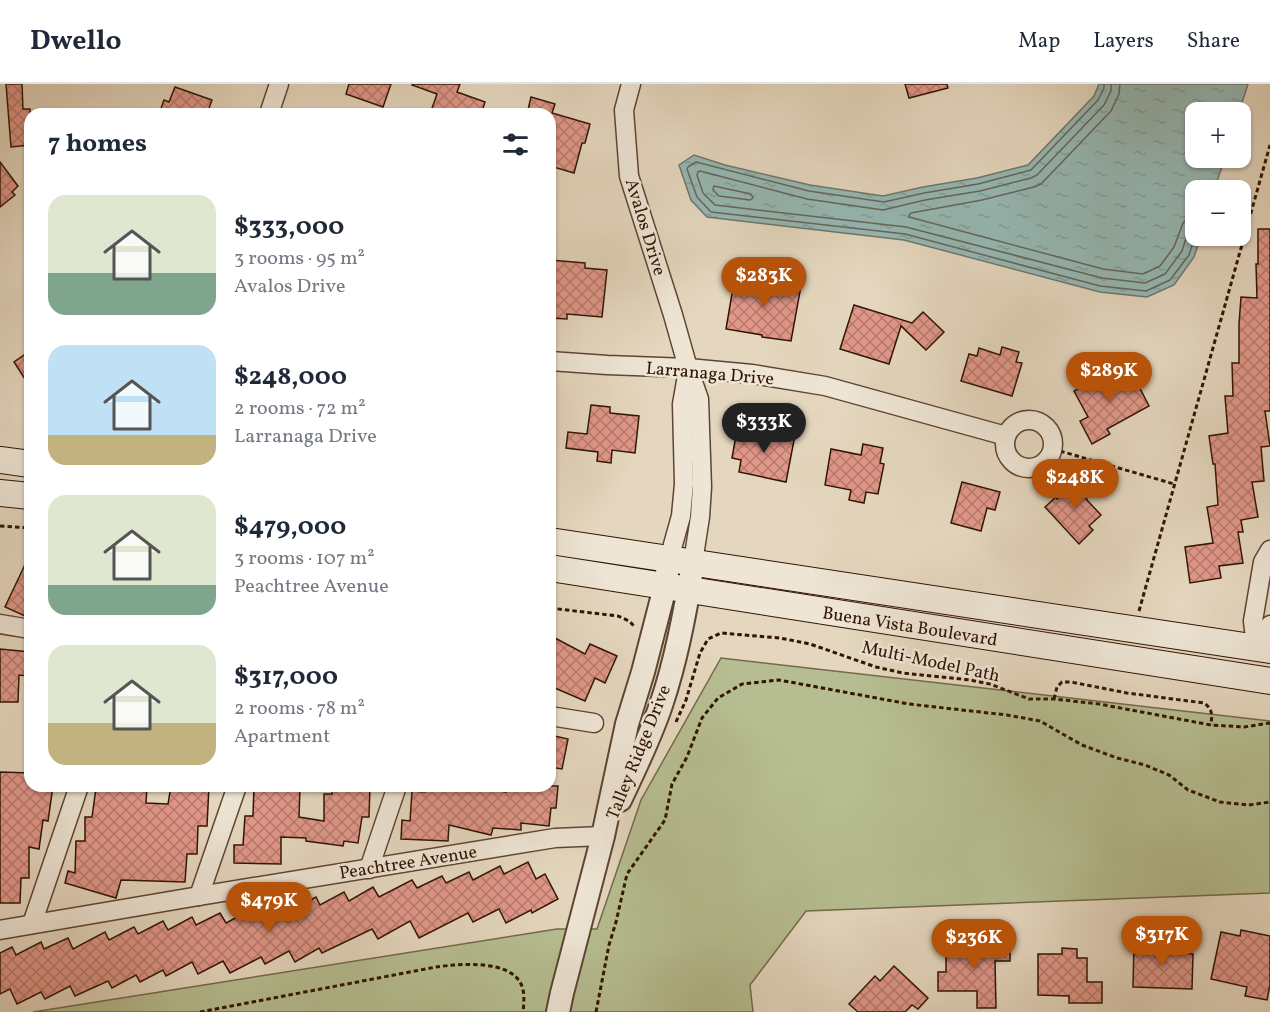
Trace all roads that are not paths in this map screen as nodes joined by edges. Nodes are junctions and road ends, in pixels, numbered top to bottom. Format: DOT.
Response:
graph roads {
  1 [pos="279,84"];
  2 [pos="631,84"];
  3 [pos="271,108"];
  4 [pos="556,361"];
  5 [pos="688,368"];
  6 [pos="1006,435"];
  7 [pos="0,460"];
  8 [pos="24,463"];
  9 [pos="0,493"];
  10 [pos="24,495"];
  11 [pos="556,542"];
  12 [pos="1270,550"];
  13 [pos="681,560"];
  14 [pos="556,569"];
  15 [pos="677,589"];
  16 [pos="0,624"];
  17 [pos="1270,625"];
  18 [pos="24,628"];
  19 [pos="1263,648"];
  20 [pos="1261,680"];
  21 [pos="556,717"];
  22 [pos="594,723"];
  23 [pos="77,792"];
  24 [pos="235,792"];
  25 [pos="395,792"];
  26 [pos="603,836"];
  27 [pos="369,869"];
  28 [pos="199,896"];
  29 [pos="32,924"];
  30 [pos="0,930"];
  31 [pos="558,1012"];
  1 -- 3 [label="street"];
  2 -- 5 [label="street, Avalos Drive"];
  4 -- 5 [label="street, Larranaga Drive"];
  5 -- 6 [label="street, Larranaga Drive"];
  5 -- 13 [label="street, Avalos Drive"];
  6 -- 6 [label="street"];
  7 -- 8 [label="main road"];
  9 -- 10 [label="main road"];
  11 -- 13 [label="main road, Buena Vista Boulevard"];
  12 -- 19 [label="street"];
  13 -- 15 [label="street, Talley Ridge Drive"];
  13 -- 19 [label="main road, Buena Vista Boulevard"];
  14 -- 15 [label="main road, Buena Vista Boulevard"];
  15 -- 20 [label="main road, Buena Vista Boulevard"];
  15 -- 26 [label="street, Talley Ridge Drive"];
  16 -- 18 [label="street"];
  17 -- 19 [label="street"];
  19 -- 20 [label="main road"];
  21 -- 22 [label="street"];
  23 -- 29 [label="street"];
  24 -- 28 [label="street"];
  25 -- 27 [label="street"];
  26 -- 27 [label="street, Peachtree Avenue"];
  26 -- 31 [label="street, Talley Ridge Drive"];
  27 -- 28 [label="street, Peachtree Avenue"];
  28 -- 29 [label="street, Peachtree Avenue"];
  29 -- 30 [label="street, Peachtree Avenue"];
}
